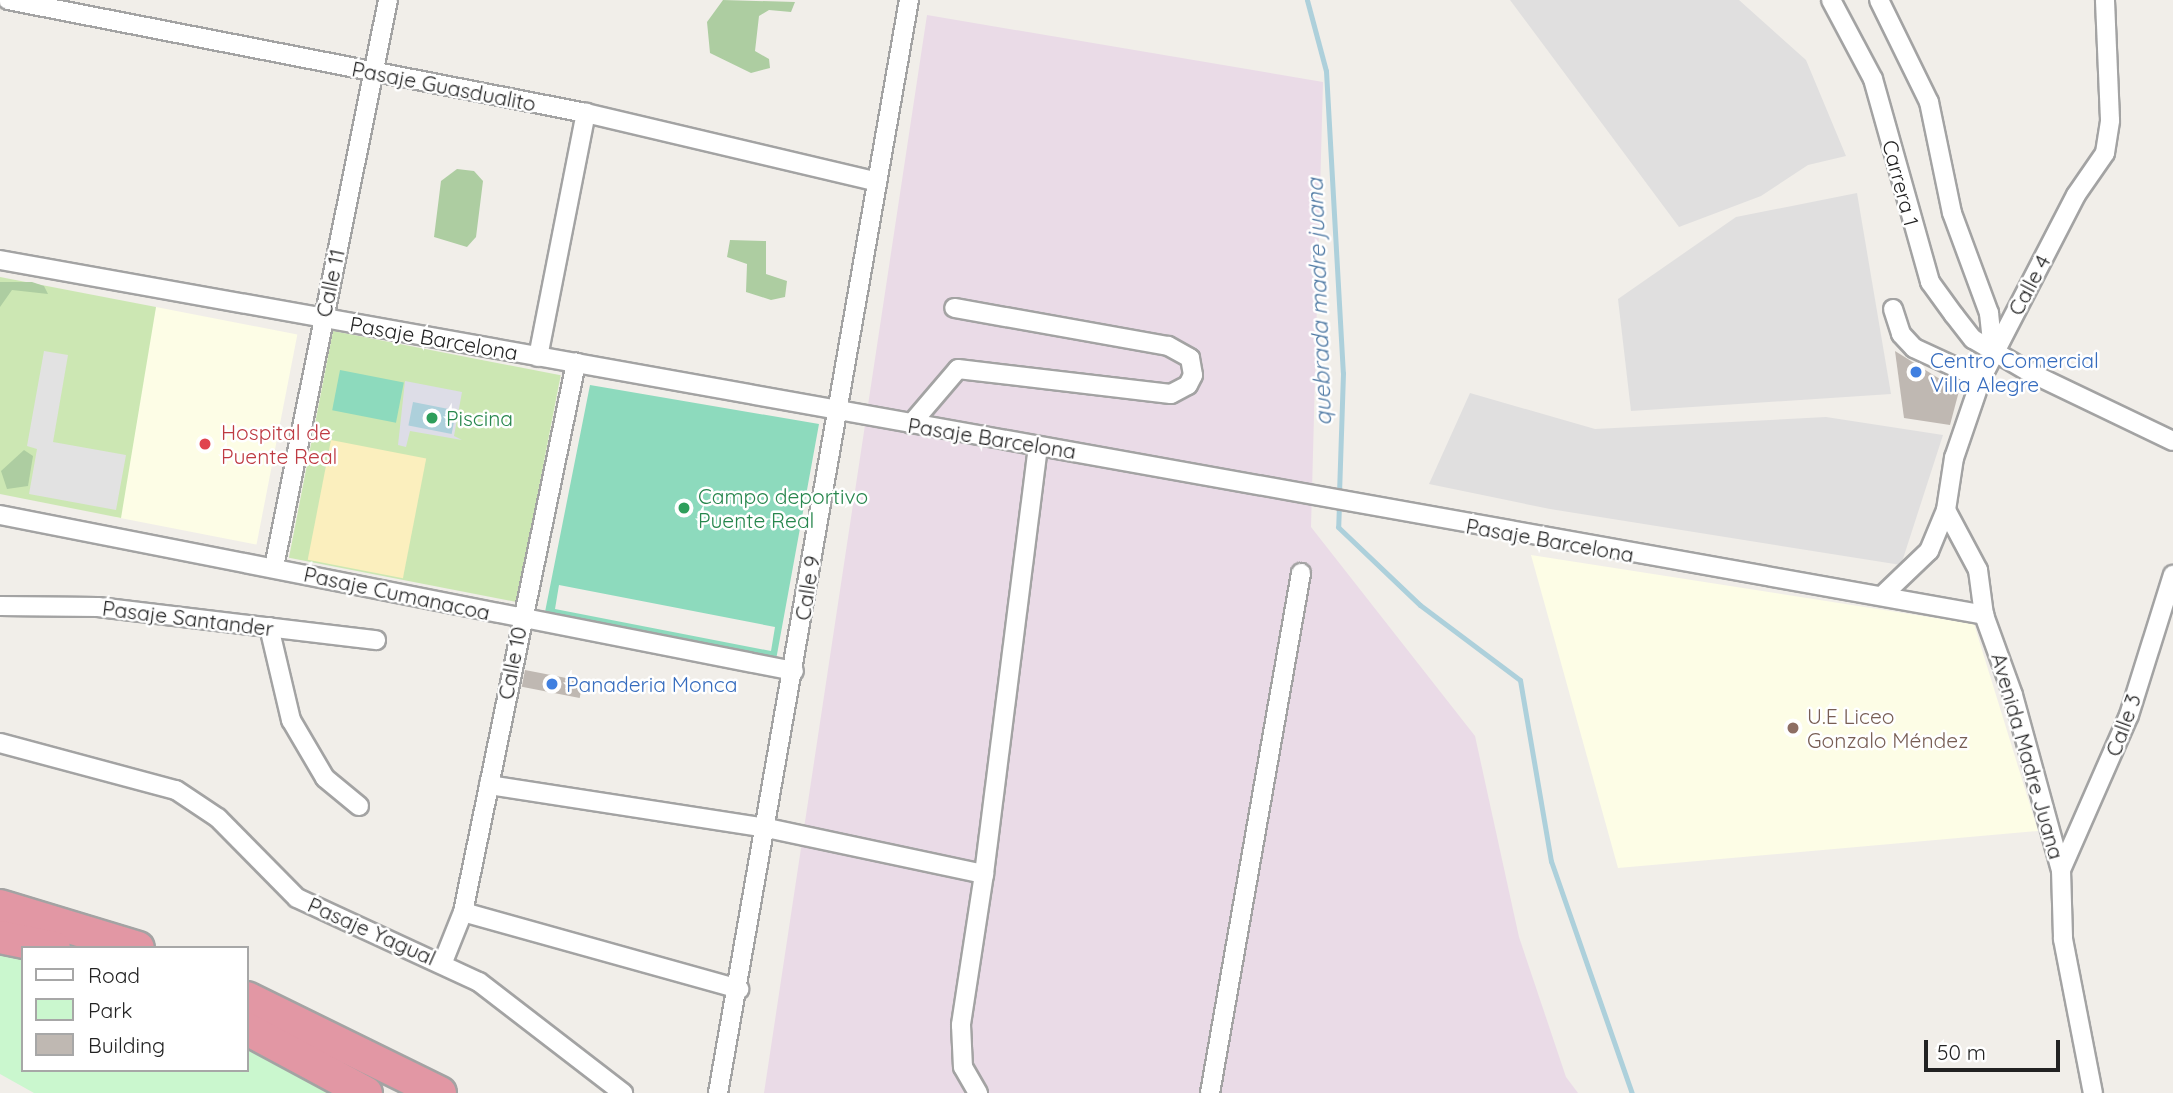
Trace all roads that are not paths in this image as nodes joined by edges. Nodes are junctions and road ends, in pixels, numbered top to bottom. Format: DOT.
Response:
graph roads {
  1 [pos="8,0"];
  2 [pos="388,0"];
  3 [pos="909,0"];
  4 [pos="1831,0"];
  5 [pos="1879,0"];
  6 [pos="2105,0"];
  7 [pos="373,72"];
  8 [pos="586,113"];
  9 [pos="877,182"];
  10 [pos="0,260"];
  11 [pos="954,308"];
  12 [pos="1893,309"];
  13 [pos="323,317"];
  14 [pos="1993,351"];
  15 [pos="538,357"];
  16 [pos="576,363"];
  17 [pos="1981,379"];
  18 [pos="835,412"];
  19 [pos="911,424"];
  20 [pos="2173,441"];
  21 [pos="1038,446"];
  22 [pos="1946,510"];
  23 [pos="0,515"];
  24 [pos="274,567"];
  25 [pos="1301,573"];
  26 [pos="2173,575"];
  27 [pos="1885,593"];
  28 [pos="0,606"];
  29 [pos="1984,615"];
  30 [pos="521,618"];
  31 [pos="269,627"];
  32 [pos="376,640"];
  33 [pos="794,671"];
  34 [pos="0,743"];
  35 [pos="489,785"];
  36 [pos="359,806"];
  37 [pos="767,828"];
  38 [pos="2061,870"];
  39 [pos="984,874"];
  40 [pos="0,906"];
  41 [pos="463,912"];
  42 [pos="0,937"];
  43 [pos="44,946"];
  44 [pos="131,946"];
  45 [pos="443,962"];
  46 [pos="739,989"];
  47 [pos="248,998"];
  48 [pos="248,1029"];
  49 [pos="366,1093"];
  50 [pos="440,1093"];
  51 [pos="623,1093"];
  52 [pos="718,1093"];
  53 [pos="978,1093"];
  54 [pos="1210,1093"];
  55 [pos="2093,1093"];
  1 -- 7 [label="street, Pasaje Guasdualito"];
  2 -- 7 [label="street, Calle 11"];
  3 -- 9 [label="street, Calle 9"];
  4 -- 14 [label="street, Carrera 1"];
  5 -- 14 [label="street"];
  6 -- 14 [label="street, Calle 4"];
  7 -- 8 [label="street, Pasaje Guasdualito"];
  7 -- 13 [label="street, Calle 11"];
  8 -- 9 [label="street, Pasaje Guasdualito"];
  8 -- 15 [label="street"];
  9 -- 18 [label="street, Calle 9"];
  10 -- 13 [label="street, Pasaje Barcelona"];
  11 -- 19 [label="street"];
  12 -- 17 [label="street"];
  13 -- 15 [label="street, Pasaje Barcelona"];
  13 -- 24 [label="street, Calle 11"];
  14 -- 17 [label="street, Calle 4"];
  14 -- 20 [label="street, Carrera 1"];
  15 -- 16 [label="street, Pasaje Barcelona"];
  16 -- 18 [label="street, Pasaje Barcelona"];
  16 -- 30 [label="street, Calle 10"];
  17 -- 22 [label="street, Calle 4"];
  18 -- 19 [label="street, Pasaje Barcelona"];
  18 -- 33 [label="street, Calle 9"];
  19 -- 21 [label="street, Pasaje Barcelona"];
  21 -- 27 [label="street, Pasaje Barcelona"];
  21 -- 39 [label="street"];
  22 -- 27 [label="street, Calle 4"];
  22 -- 29 [label="street, Avenida Madre Juana"];
  23 -- 24 [label="street, Pasaje Cumanacoa"];
  24 -- 30 [label="street, Pasaje Cumanacoa"];
  25 -- 54 [label="street"];
  26 -- 38 [label="street, Calle 3"];
  27 -- 29 [label="street, Pasaje Barcelona"];
  28 -- 31 [label="street, Pasaje Santander"];
  29 -- 38 [label="street, Avenida Madre Juana"];
  30 -- 33 [label="street, Pasaje Cumanacoa"];
  30 -- 35 [label="street, Calle 10"];
  31 -- 32 [label="street, Pasaje Santander"];
  31 -- 36 [label="street"];
  33 -- 37 [label="street, Calle 9"];
  34 -- 45 [label="street, Pasaje Yagual"];
  35 -- 37 [label="street"];
  35 -- 41 [label="street, Calle 10"];
  37 -- 39 [label="street"];
  37 -- 46 [label="street, Calle 9"];
  38 -- 55 [label="street, Avenida Madre Juana"];
  39 -- 53 [label="street"];
  40 -- 44 [label="highway"];
  41 -- 45 [label="street, Calle 10"];
  41 -- 46 [label="street"];
  42 -- 43 [label="highway"];
  45 -- 51 [label="street, Pasaje Yagual"];
  46 -- 52 [label="street, Calle 9"];
  47 -- 50 [label="highway"];
  48 -- 49 [label="highway"];
}
